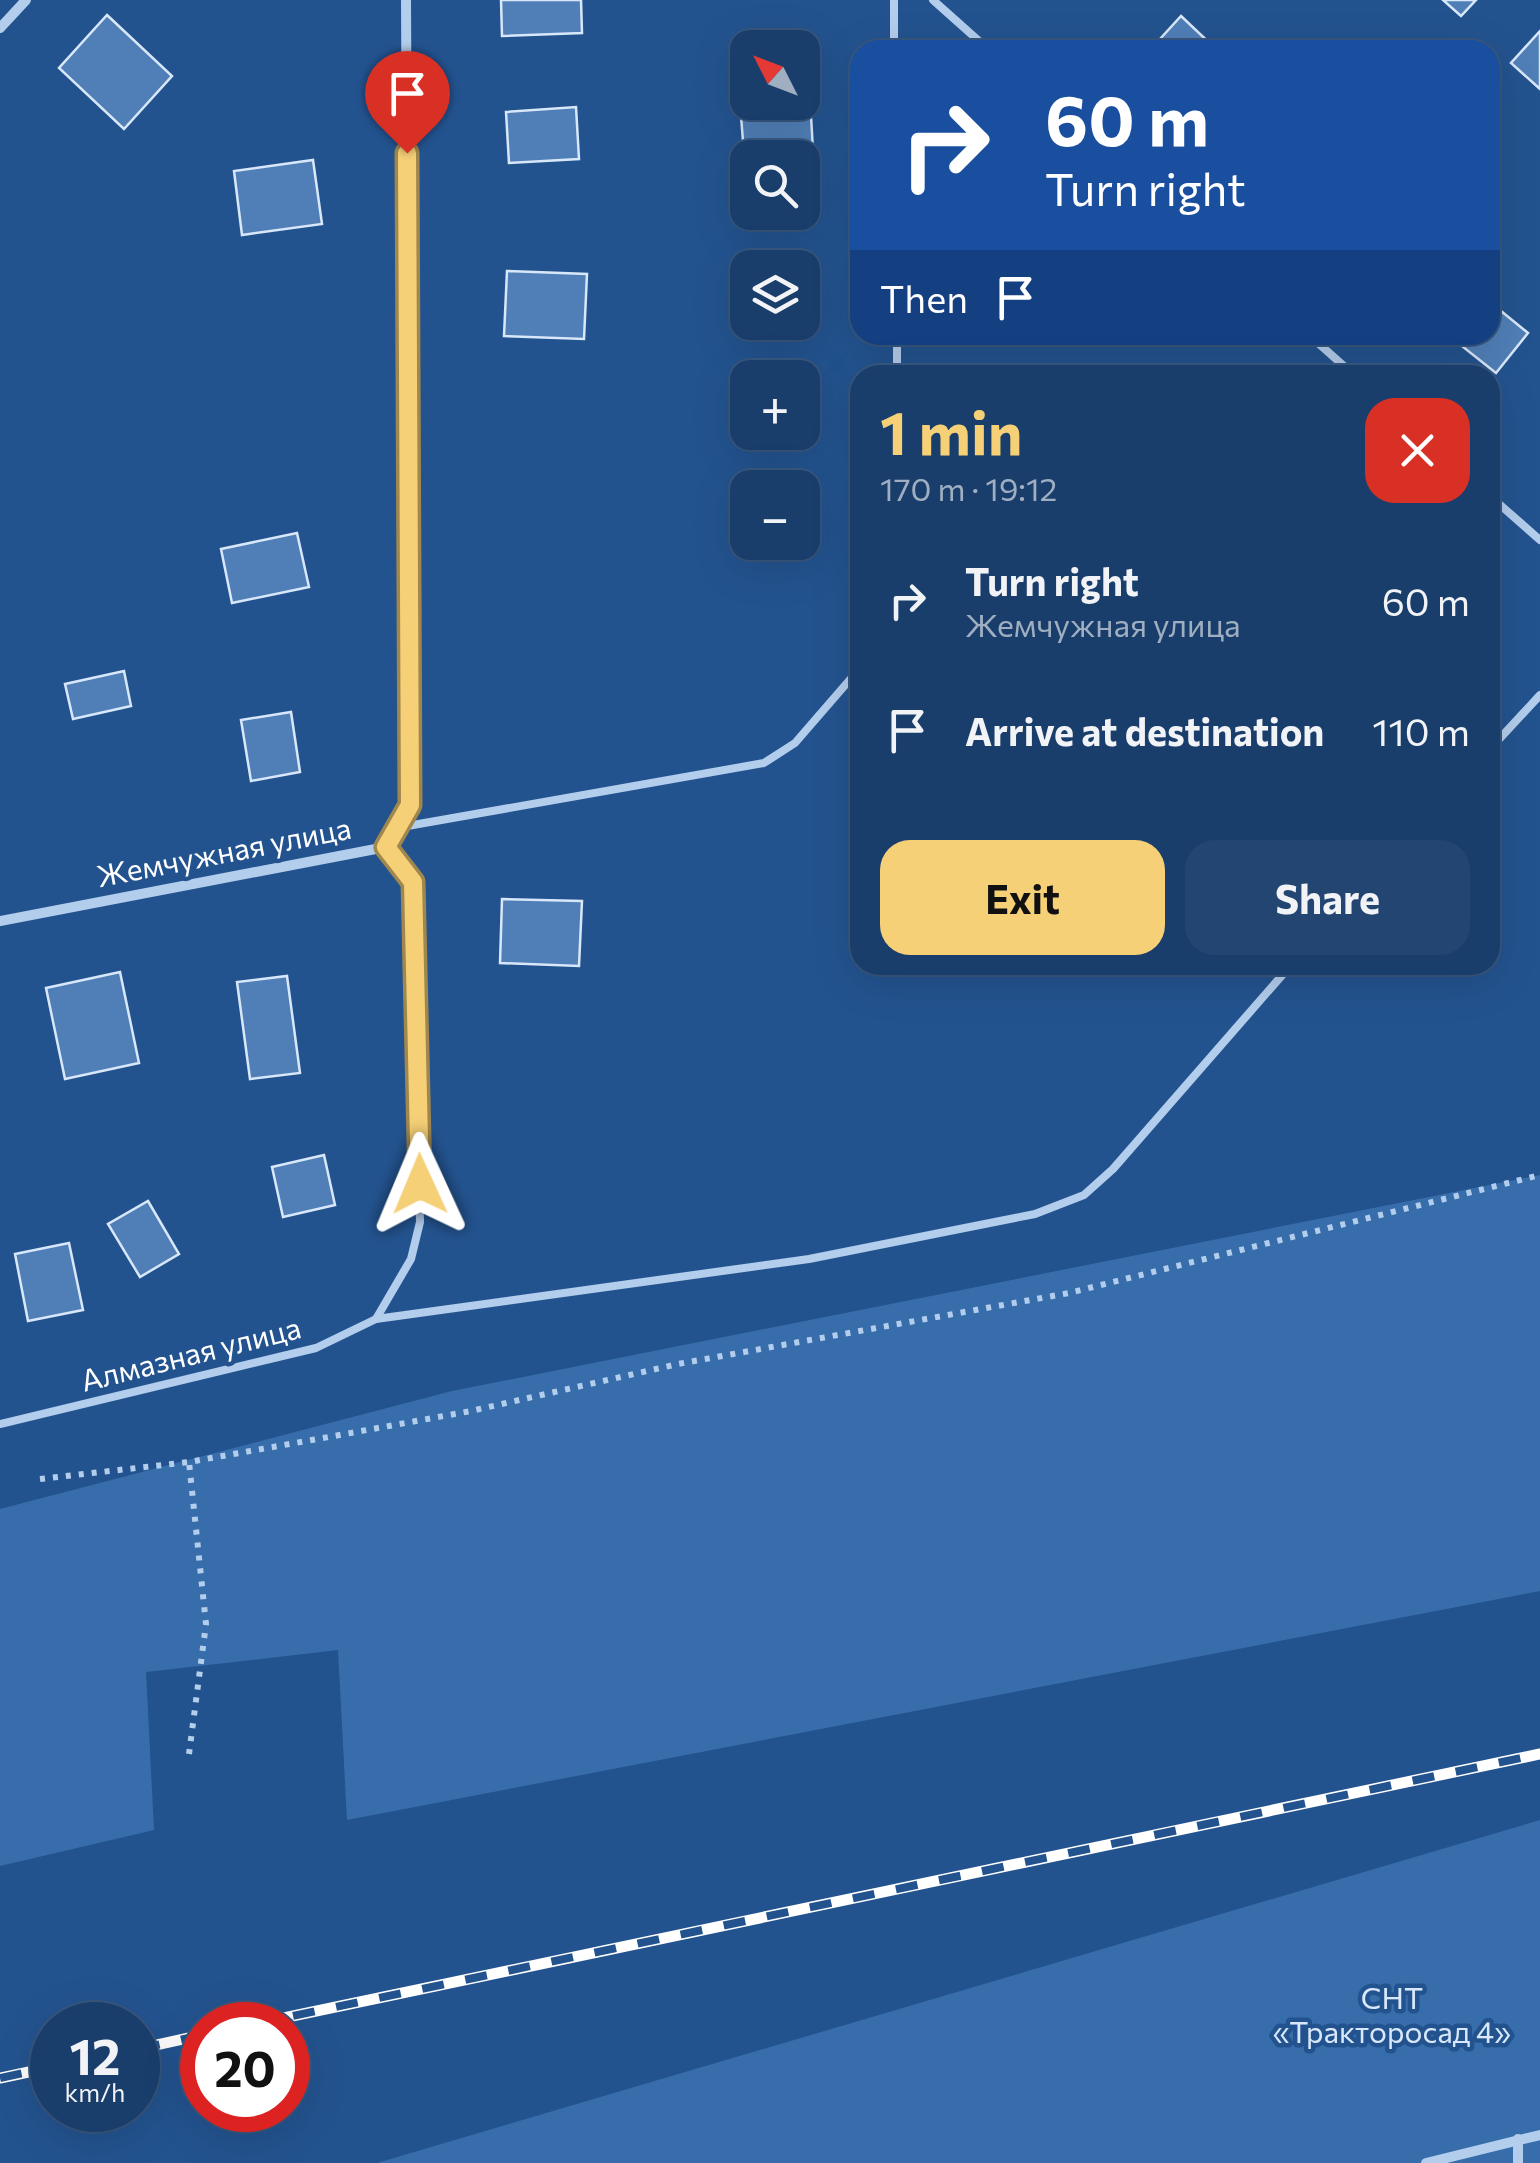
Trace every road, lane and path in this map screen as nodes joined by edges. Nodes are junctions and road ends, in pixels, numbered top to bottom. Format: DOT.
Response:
graph roads {
  1 [pos="26,0"];
  2 [pos="406,0"];
  3 [pos="894,0"];
  4 [pos="933,0"];
  5 [pos="0,28"];
  6 [pos="894,40"];
  7 [pos="978,40"];
  8 [pos="1321,345"];
  9 [pos="1343,365"];
  10 [pos="1500,505"];
  11 [pos="1540,540"];
  12 [pos="850,680"];
  13 [pos="1540,695"];
  14 [pos="1500,738"];
  15 [pos="396,828"];
  16 [pos="386,847"];
  17 [pos="0,921"];
  18 [pos="1282,975"];
  19 [pos="1540,1175"];
  20 [pos="376,1319"];
  21 [pos="0,1424"];
  22 [pos="189,1462"];
  23 [pos="40,1480"];
  24 [pos="189,1754"];
  25 [pos="1540,2135"];
  26 [pos="1518,2139"];
  27 [pos="1426,2163"];
  28 [pos="1518,2163"];
  1 -- 5 [label="street"];
  2 -- 15 [label="street, Жемчужная улица"];
  3 -- 6 [label="lane"];
  4 -- 7 [label="lane"];
  8 -- 9 [label="lane"];
  10 -- 11 [label="lane"];
  12 -- 15 [label="lane"];
  13 -- 14 [label="lane"];
  15 -- 16 [label="street, Жемчужная улица"];
  16 -- 17 [label="street, Жемчужная улица"];
  16 -- 20 [label="lane"];
  18 -- 20 [label="lane, Алмазная улица"];
  19 -- 22 [label="path"];
  20 -- 21 [label="lane, Алмазная улица"];
  22 -- 23 [label="path"];
  22 -- 24 [label="path"];
  25 -- 26 [label="street"];
  26 -- 27 [label="street"];
  26 -- 28 [label="street"];
}
